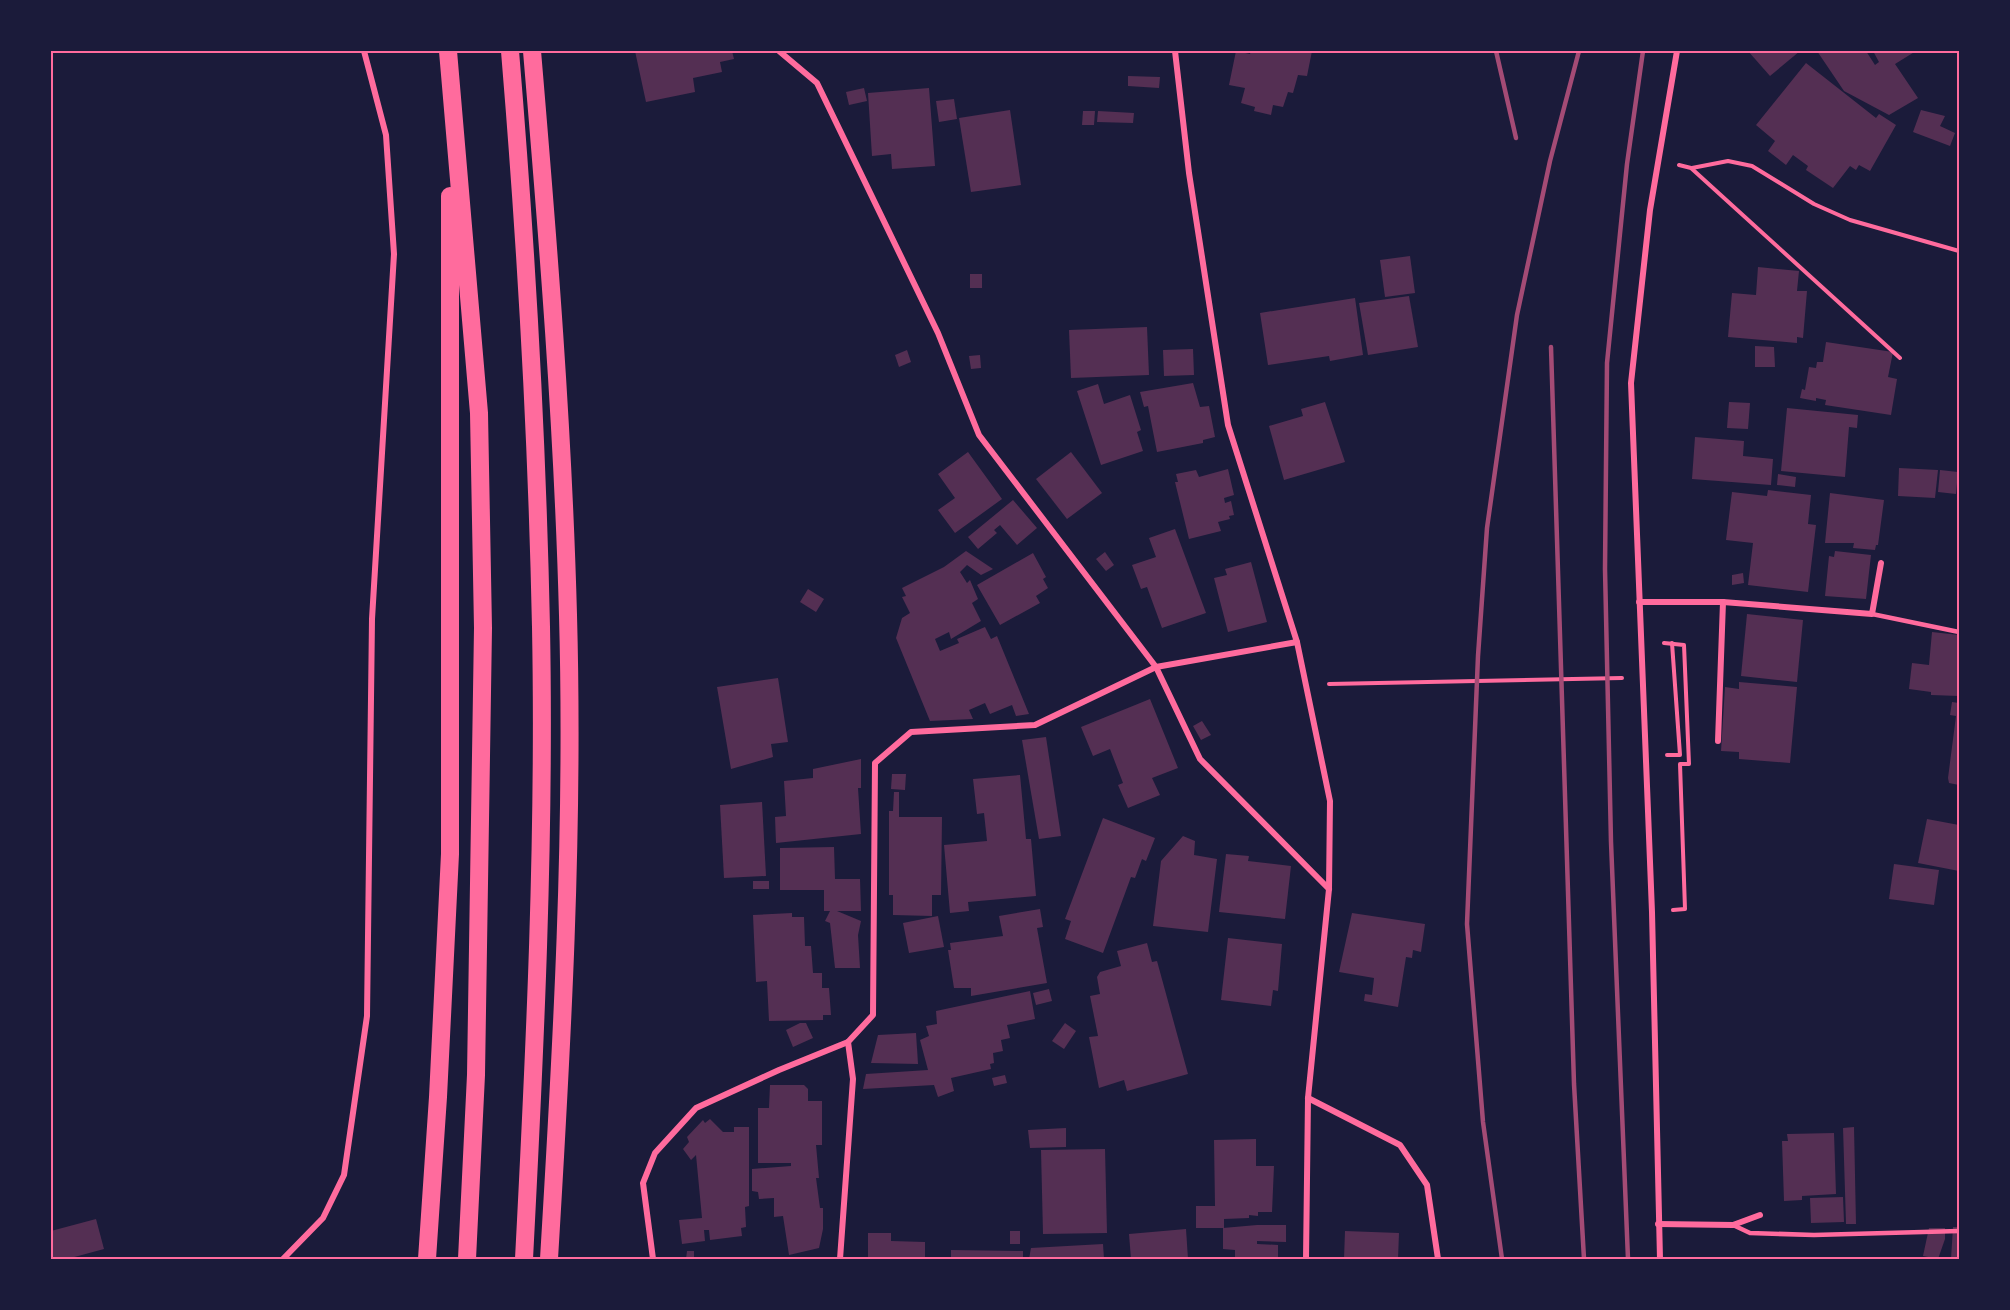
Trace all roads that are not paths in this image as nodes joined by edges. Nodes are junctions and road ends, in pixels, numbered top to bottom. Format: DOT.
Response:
graph roads {
  1 [pos="364,51"];
  2 [pos="448,51"];
  3 [pos="510,51"];
  4 [pos="532,51"];
  5 [pos="779,51"];
  6 [pos="1175,51"];
  7 [pos="1677,51"];
  8 [pos="450,72"];
  9 [pos="1881,562"];
  10 [pos="1639,602"];
  11 [pos="1723,602"];
  12 [pos="1872,614"];
  13 [pos="1959,632"];
  14 [pos="1297,642"];
  15 [pos="1156,667"];
  16 [pos="1718,741"];
  17 [pos="1329,889"];
  18 [pos="848,1042"];
  19 [pos="1308,1098"];
  20 [pos="1760,1215"];
  21 [pos="1658,1224"];
  22 [pos="1733,1225"];
  23 [pos="1959,1230"];
  24 [pos="283,1259"];
  25 [pos="427,1259"];
  26 [pos="466,1259"];
  27 [pos="524,1259"];
  28 [pos="549,1259"];
  29 [pos="653,1259"];
  30 [pos="840,1259"];
  31 [pos="1306,1259"];
  32 [pos="1438,1259"];
  33 [pos="1660,1259"];
  1 -- 24 [label="street"];
  2 -- 8 [label="highway"];
  3 -- 27 [label="highway"];
  4 -- 28 [label="highway"];
  5 -- 15 [label="street"];
  6 -- 14 [label="street"];
  7 -- 10 [label="street"];
  8 -- 25 [label="highway"];
  8 -- 26 [label="highway"];
  9 -- 12 [label="street"];
  10 -- 11 [label="street"];
  10 -- 21 [label="street"];
  11 -- 12 [label="street"];
  11 -- 16 [label="street"];
  12 -- 13 [label="lane"];
  14 -- 15 [label="street"];
  14 -- 17 [label="street"];
  15 -- 17 [label="street"];
  15 -- 18 [label="street"];
  17 -- 19 [label="street"];
  18 -- 29 [label="street"];
  18 -- 30 [label="street"];
  19 -- 31 [label="street"];
  19 -- 32 [label="street"];
  20 -- 22 [label="street"];
  21 -- 22 [label="street"];
  21 -- 33 [label="street"];
  22 -- 23 [label="lane"];
}
